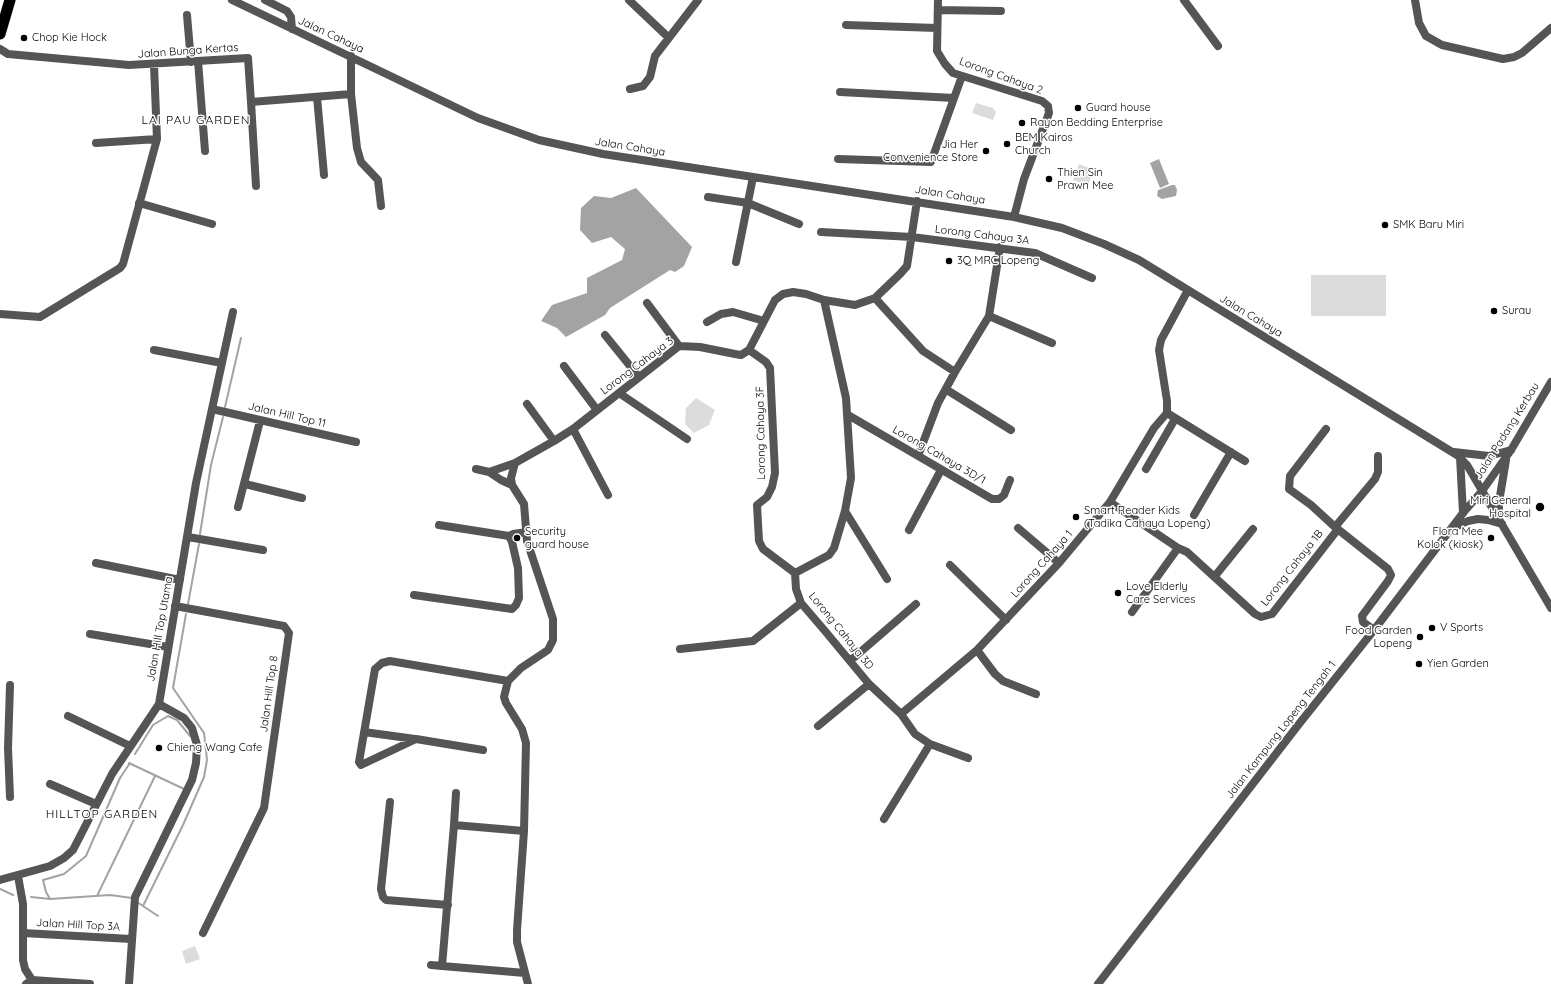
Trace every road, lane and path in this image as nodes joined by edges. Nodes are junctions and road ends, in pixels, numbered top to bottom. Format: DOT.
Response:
graph roads {
  1 [pos="10,0"];
  2 [pos="232,0"];
  3 [pos="265,0"];
  4 [pos="629,0"];
  5 [pos="698,0"];
  6 [pos="938,0"];
  7 [pos="1184,0"];
  8 [pos="1415,0"];
  9 [pos="938,10"];
  10 [pos="1001,11"];
  11 [pos="187,15"];
  12 [pos="846,25"];
  13 [pos="937,28"];
  14 [pos="1551,28"];
  15 [pos="292,29"];
  16 [pos="0,34"];
  17 [pos="669,38"];
  18 [pos="1218,46"];
  19 [pos="0,49"];
  20 [pos="4,55"];
  21 [pos="351,56"];
  22 [pos="195,62"];
  23 [pos="154,65"];
  24 [pos="962,76"];
  25 [pos="630,89"];
  26 [pos="840,92"];
  27 [pos="351,94"];
  28 [pos="317,97"];
  29 [pos="954,98"];
  30 [pos="251,102"];
  31 [pos="158,139"];
  32 [pos="96,143"];
  33 [pos="205,151"];
  34 [pos="838,160"];
  35 [pos="324,175"];
  36 [pos="753,177"];
  37 [pos="256,186"];
  38 [pos="708,197"];
  39 [pos="917,201"];
  40 [pos="139,203"];
  41 [pos="748,203"];
  42 [pos="382,206"];
  43 [pos="1014,217"];
  44 [pos="212,224"];
  45 [pos="799,224"];
  46 [pos="821,232"];
  47 [pos="912,237"];
  48 [pos="1000,247"];
  49 [pos="736,262"];
  50 [pos="1092,278"];
  51 [pos="1188,290"];
  52 [pos="875,298"];
  53 [pos="824,300"];
  54 [pos="647,303"];
  55 [pos="233,312"];
  56 [pos="0,314"];
  57 [pos="989,316"];
  58 [pos="764,321"];
  59 [pos="707,322"];
  60 [pos="605,335"];
  61 [pos="1052,343"];
  62 [pos="679,346"];
  63 [pos="154,350"];
  64 [pos="749,350"];
  65 [pos="222,363"];
  66 [pos="564,366"];
  67 [pos="955,372"];
  68 [pos="638,377"];
  69 [pos="1551,382"];
  70 [pos="947,390"];
  71 [pos="619,393"];
  72 [pos="527,404"];
  73 [pos="212,409"];
  74 [pos="597,410"];
  75 [pos="1167,413"];
  76 [pos="848,415"];
  77 [pos="1175,419"];
  78 [pos="260,420"];
  79 [pos="573,429"];
  80 [pos="1326,429"];
  81 [pos="1011,430"];
  82 [pos="687,439"];
  83 [pos="554,441"];
  84 [pos="356,442"];
  85 [pos="1231,452"];
  86 [pos="1509,452"];
  87 [pos="1457,454"];
  88 [pos="918,456"];
  89 [pos="1378,456"];
  90 [pos="1245,461"];
  91 [pos="514,463"];
  92 [pos="476,469"];
  93 [pos="1146,469"];
  94 [pos="942,470"];
  95 [pos="489,472"];
  96 [pos="1010,480"];
  97 [pos="244,484"];
  98 [pos="512,485"];
  99 [pos="1482,491"];
  100 [pos="608,495"];
  101 [pos="302,498"];
  102 [pos="1110,502"];
  103 [pos="238,507"];
  104 [pos="845,511"];
  105 [pos="1463,513"];
  106 [pos="1194,515"];
  107 [pos="1500,521"];
  108 [pos="439,524"];
  109 [pos="1018,528"];
  110 [pos="1336,528"];
  111 [pos="1253,529"];
  112 [pos="1451,529"];
  113 [pos="909,530"];
  114 [pos="527,536"];
  115 [pos="188,537"];
  116 [pos="510,539"];
  117 [pos="1178,548"];
  118 [pos="263,550"];
  119 [pos="96,563"];
  120 [pos="1059,563"];
  121 [pos="950,565"];
  122 [pos="795,573"];
  123 [pos="1215,576"];
  124 [pos="887,579"];
  125 [pos="180,580"];
  126 [pos="414,595"];
  127 [pos="802,603"];
  128 [pos="916,604"];
  129 [pos="175,606"];
  130 [pos="1551,608"];
  131 [pos="1132,612"];
  132 [pos="1006,620"];
  133 [pos="1374,630"];
  134 [pos="90,634"];
  135 [pos="168,647"];
  136 [pos="680,649"];
  137 [pos="977,650"];
  138 [pos="850,661"];
  139 [pos="508,681"];
  140 [pos="869,684"];
  141 [pos="10,685"];
  142 [pos="1036,694"];
  143 [pos="159,704"];
  144 [pos="901,714"];
  145 [pos="68,716"];
  146 [pos="818,726"];
  147 [pos="364,732"];
  148 [pos="416,739"];
  149 [pos="930,744"];
  150 [pos="130,746"];
  151 [pos="4,748"];
  152 [pos="483,750"];
  153 [pos="968,758"];
  154 [pos="50,784"];
  155 [pos="456,792"];
  156 [pos="10,797"];
  157 [pos="390,802"];
  158 [pos="96,804"];
  159 [pos="884,819"];
  160 [pos="454,825"];
  161 [pos="524,831"];
  162 [pos="18,876"];
  163 [pos="0,880"];
  164 [pos="448,905"];
  165 [pos="24,932"];
  166 [pos="203,933"];
  167 [pos="131,939"];
  168 [pos="431,965"];
  169 [pos="442,966"];
  170 [pos="525,973"];
  171 [pos="29,982"];
  172 [pos="90,984"];
  173 [pos="129,984"];
  174 [pos="528,984"];
  175 [pos="1098,984"];
  1 -- 16 [label="highway"];
  2 -- 15 [label="street, Jalan Cahaya"];
  3 -- 15 [label="street"];
  4 -- 17 [label="street"];
  5 -- 17 [label="street"];
  6 -- 9 [label="street, Lorong Cahaya 2"];
  7 -- 18 [label="street"];
  8 -- 14 [label="street"];
  9 -- 10 [label="street"];
  9 -- 13 [label="street, Lorong Cahaya 2"];
  11 -- 22 [label="street"];
  12 -- 13 [label="street"];
  13 -- 24 [label="street, Lorong Cahaya 2"];
  15 -- 21 [label="street, Jalan Cahaya"];
  17 -- 25 [label="street"];
  19 -- 20 [label="street, Jalan Bunga Kertas"];
  20 -- 23 [label="street, Jalan Bunga Kertas"];
  21 -- 27 [label="street"];
  21 -- 36 [label="street, Jalan Cahaya"];
  22 -- 23 [label="street, Jalan Bunga Kertas"];
  22 -- 30 [label="street, Jalan Bunga Kertas"];
  22 -- 33 [label="street"];
  23 -- 31 [label="street"];
  24 -- 29 [label="street"];
  24 -- 43 [label="street, Lorong Cahaya 2"];
  26 -- 29 [label="street"];
  27 -- 28 [label="street"];
  27 -- 42 [label="street"];
  28 -- 30 [label="street"];
  28 -- 35 [label="street"];
  29 -- 34 [label="street"];
  30 -- 37 [label="street"];
  31 -- 32 [label="street"];
  31 -- 40 [label="street"];
  36 -- 39 [label="street, Jalan Cahaya"];
  36 -- 41 [label="street"];
  38 -- 41 [label="street"];
  39 -- 43 [label="street, Jalan Cahaya"];
  39 -- 47 [label="street"];
  40 -- 44 [label="street"];
  40 -- 56 [label="street"];
  41 -- 45 [label="street"];
  41 -- 49 [label="street"];
  43 -- 51 [label="street, Jalan Cahaya"];
  46 -- 47 [label="street, Lorong Cahaya 3A"];
  47 -- 48 [label="street, Lorong Cahaya 3A"];
  47 -- 52 [label="street"];
  48 -- 50 [label="street, Lorong Cahaya 3A"];
  48 -- 57 [label="street"];
  51 -- 75 [label="street"];
  51 -- 87 [label="street, Jalan Cahaya"];
  52 -- 53 [label="street"];
  52 -- 67 [label="street"];
  53 -- 58 [label="street"];
  53 -- 76 [label="street"];
  54 -- 62 [label="street"];
  55 -- 65 [label="street, Jalan Hill Top Utama"];
  57 -- 61 [label="street"];
  57 -- 67 [label="street"];
  58 -- 59 [label="street"];
  58 -- 64 [label="street"];
  60 -- 68 [label="street"];
  62 -- 64 [label="street, Lorong Cahaya 3"];
  62 -- 68 [label="street, Lorong Cahaya 3"];
  63 -- 65 [label="street"];
  64 -- 122 [label="street, Lorong Cahaya 3F"];
  65 -- 73 [label="street, Jalan Hill Top Utama"];
  66 -- 74 [label="street"];
  67 -- 70 [label="street"];
  68 -- 71 [label="street, Lorong Cahaya 3"];
  69 -- 86 [label="street, Jalan Padang Kerbau"];
  70 -- 81 [label="street"];
  70 -- 88 [label="street"];
  71 -- 74 [label="street, Lorong Cahaya 3"];
  71 -- 82 [label="street"];
  72 -- 83 [label="street"];
  73 -- 78 [label="street, Jalan Hill Top 11"];
  73 -- 115 [label="street, Jalan Hill Top Utama"];
  74 -- 79 [label="street, Lorong Cahaya 3"];
  75 -- 77 [label="street"];
  75 -- 102 [label="street, Lorong Cahaya 1"];
  76 -- 88 [label="street, Lorong Cahaya 3D/1"];
  76 -- 104 [label="street"];
  77 -- 85 [label="street"];
  77 -- 93 [label="street"];
  78 -- 84 [label="street, Jalan Hill Top 11"];
  78 -- 97 [label="street"];
  79 -- 83 [label="street, Lorong Cahaya 3"];
  79 -- 100 [label="street"];
  80 -- 110 [label="street"];
  83 -- 91 [label="street, Lorong Cahaya 3"];
  85 -- 90 [label="street"];
  85 -- 106 [label="street"];
  86 -- 87 [label="street"];
  86 -- 99 [label="street, Jalan Padang Kerbau"];
  86 -- 107 [label="street"];
  87 -- 99 [label="street, Jalan Cahaya"];
  87 -- 105 [label="street"];
  88 -- 94 [label="street, Lorong Cahaya 3D/1"];
  89 -- 110 [label="street"];
  91 -- 95 [label="street, Lorong Cahaya 3"];
  91 -- 98 [label="street"];
  92 -- 95 [label="street"];
  94 -- 96 [label="street, Lorong Cahaya 3D/1"];
  94 -- 113 [label="street"];
  95 -- 98 [label="street"];
  97 -- 101 [label="street"];
  97 -- 103 [label="street"];
  98 -- 114 [label="street"];
  99 -- 105 [label="street, Jalan Kampung Lopeng Tengah 1"];
  99 -- 107 [label="street, Jalan Cahaya"];
  102 -- 117 [label="street, Lorong Cahaya 1B"];
  102 -- 120 [label="street, Lorong Cahaya 1"];
  104 -- 122 [label="street"];
  104 -- 124 [label="street"];
  105 -- 112 [label="street, Jalan Kampung Lopeng Tengah 1"];
  107 -- 112 [label="street"];
  107 -- 130 [label="street, Jalan Cahaya"];
  108 -- 116 [label="street"];
  109 -- 120 [label="street"];
  110 -- 123 [label="street, Lorong Cahaya 1B"];
  110 -- 133 [label="street"];
  111 -- 123 [label="street"];
  112 -- 133 [label="street, Jalan Kampung Lopeng Tengah 1"];
  114 -- 116 [label="street"];
  114 -- 139 [label="street"];
  115 -- 118 [label="street"];
  115 -- 125 [label="street, Jalan Hill Top Utama"];
  116 -- 126 [label="street"];
  117 -- 123 [label="street, Lorong Cahaya 1B"];
  117 -- 131 [label="street"];
  119 -- 125 [label="street"];
  120 -- 132 [label="street, Lorong Cahaya 1"];
  121 -- 132 [label="street"];
  122 -- 127 [label="street, Lorong Cahaya 3D"];
  125 -- 129 [label="street, Jalan Hill Top Utama"];
  127 -- 136 [label="street"];
  127 -- 138 [label="street, Lorong Cahaya 3D"];
  128 -- 138 [label="street"];
  129 -- 135 [label="street, Jalan Hill Top Utama"];
  129 -- 166 [label="street, Jalan Hill Top 8"];
  132 -- 137 [label="street, Lorong Cahaya 1"];
  133 -- 175 [label="street, Jalan Kampung Lopeng Tengah 1"];
  134 -- 135 [label="street"];
  135 -- 143 [label="street, Jalan Hill Top Utama"];
  137 -- 142 [label="street"];
  137 -- 144 [label="street, Lorong Cahaya 1"];
  138 -- 140 [label="street, Lorong Cahaya 3D"];
  139 -- 147 [label="street"];
  139 -- 161 [label="street"];
  140 -- 144 [label="street, Lorong Cahaya 3D"];
  140 -- 146 [label="street"];
  141 -- 151 [label="street"];
  143 -- 150 [label="street, Jalan Hill Top Utama"];
  143 -- 167 [label="street"];
  144 -- 149 [label="street, Lorong Cahaya 3D"];
  145 -- 150 [label="street"];
  147 -- 148 [label="street"];
  147 -- 148 [label="street"];
  148 -- 152 [label="street"];
  149 -- 153 [label="street, Lorong Cahaya 3D"];
  149 -- 159 [label="street"];
  150 -- 158 [label="street, Jalan Hill Top Utama"];
  151 -- 156 [label="street"];
  154 -- 158 [label="street"];
  155 -- 160 [label="street"];
  157 -- 164 [label="street"];
  158 -- 162 [label="street, Jalan Hill Top Utama"];
  160 -- 161 [label="street"];
  160 -- 164 [label="street"];
  161 -- 170 [label="street"];
  162 -- 163 [label="street, Jalan Hill Top Utama"];
  162 -- 165 [label="street"];
  164 -- 169 [label="street"];
  165 -- 167 [label="street, Jalan Hill Top 3A"];
  165 -- 171 [label="street"];
  167 -- 173 [label="street"];
  168 -- 169 [label="street"];
  169 -- 170 [label="street"];
  170 -- 174 [label="street"];
  171 -- 172 [label="street"];
}
